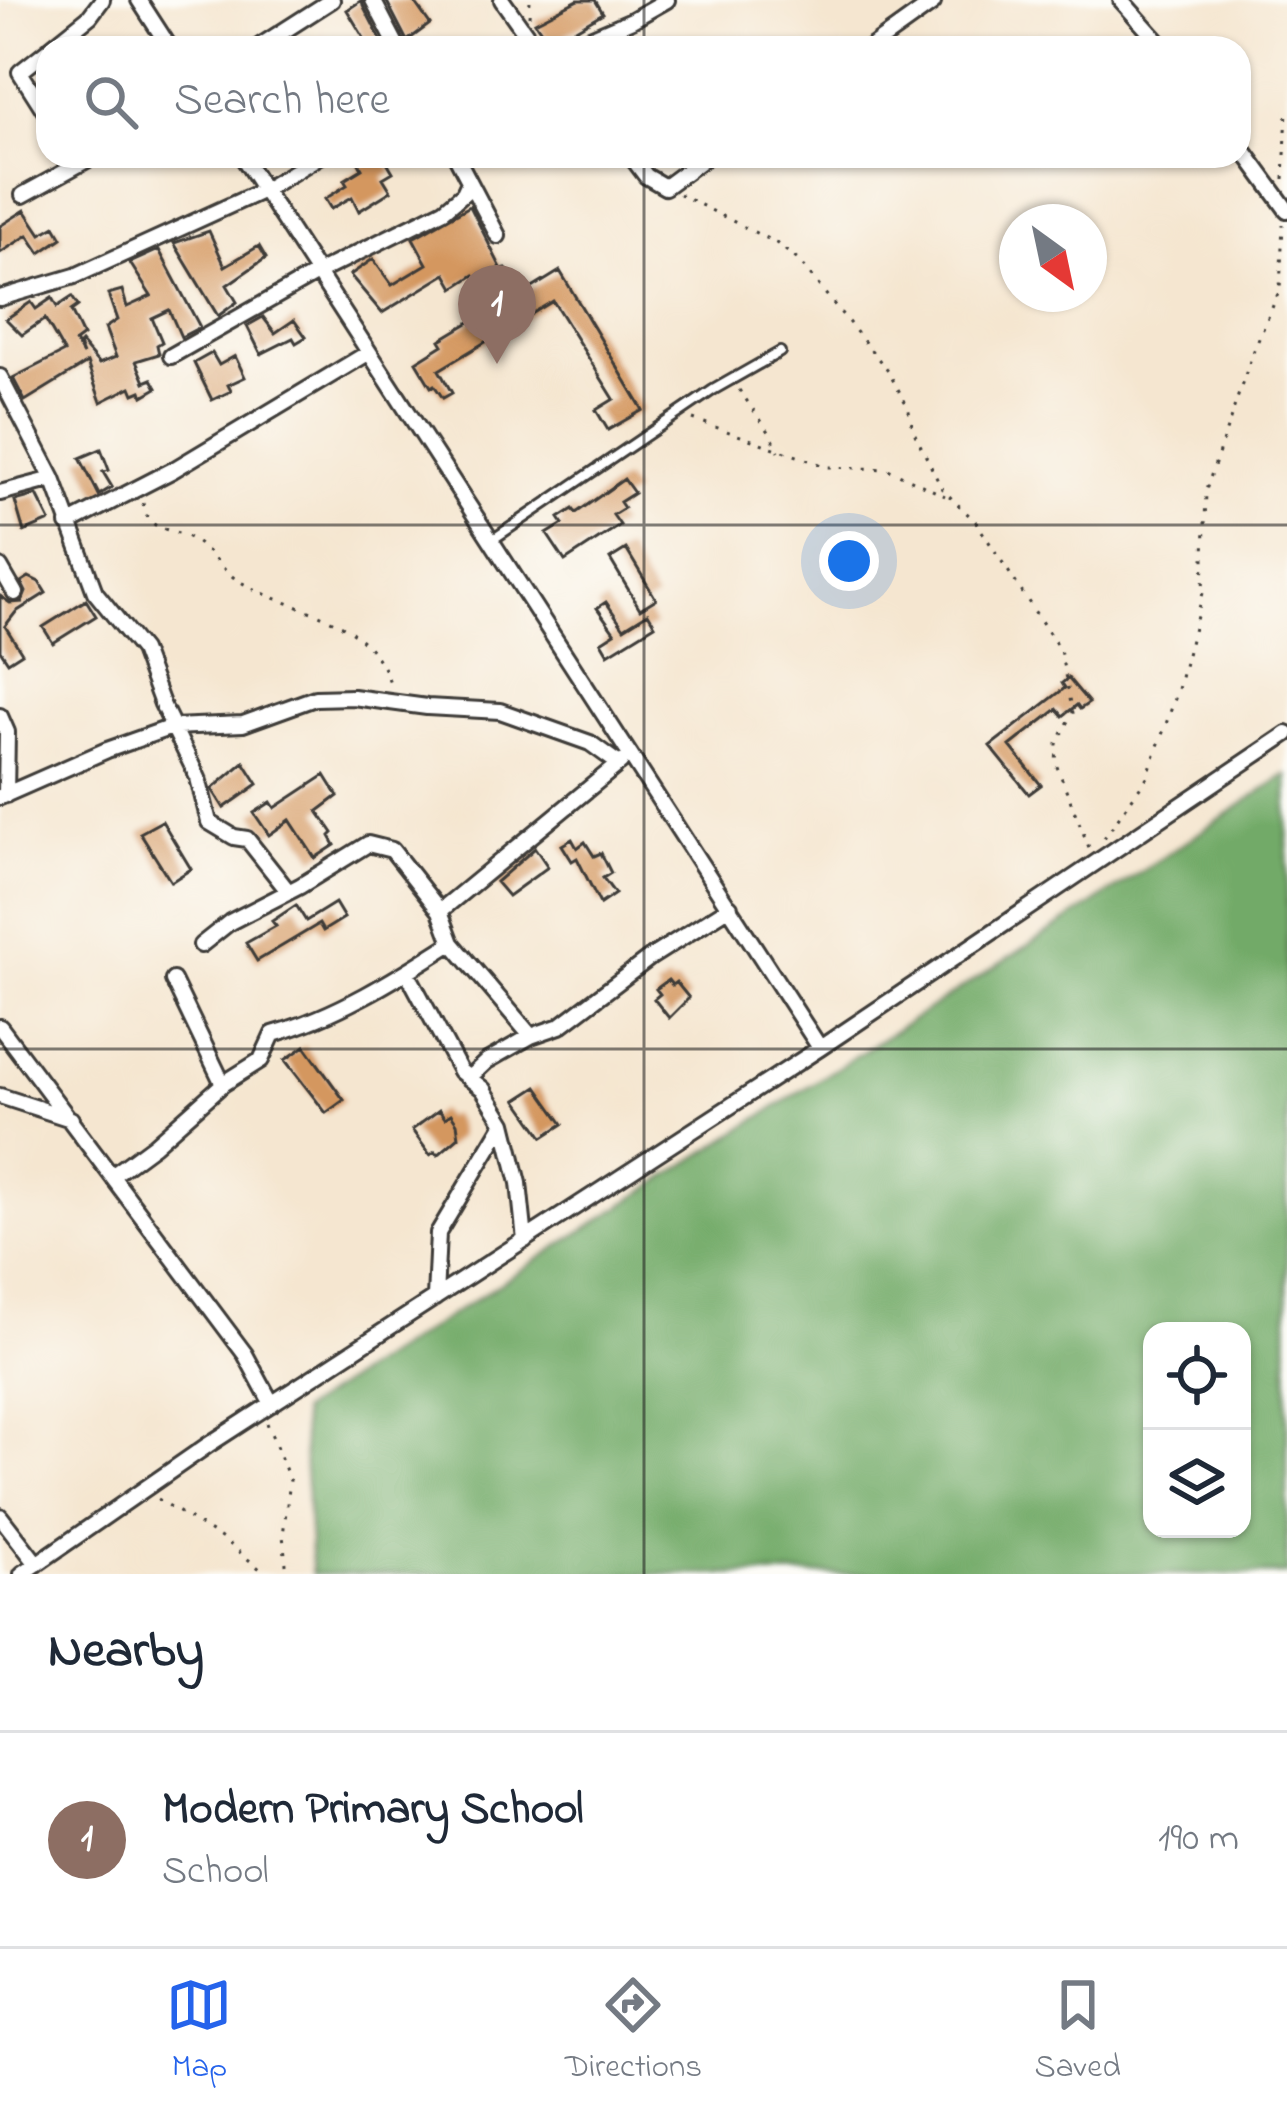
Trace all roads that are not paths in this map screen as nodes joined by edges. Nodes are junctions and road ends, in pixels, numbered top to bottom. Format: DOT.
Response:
graph roads {
  1 [pos="102,0"];
  2 [pos="139,0"];
  3 [pos="332,0"];
  4 [pos="373,0"];
  5 [pos="502,0"];
  6 [pos="667,0"];
  7 [pos="1121,0"];
  8 [pos="933,3"];
  9 [pos="65,36"];
  10 [pos="162,36"];
  11 [pos="276,36"];
  12 [pos="392,36"];
  13 [pos="528,36"];
  14 [pos="596,36"];
  15 [pos="887,36"];
  16 [pos="1152,36"];
  17 [pos="36,59"];
  18 [pos="36,97"];
  19 [pos="1251,160"];
  20 [pos="62,168"];
  21 [pos="250,168"];
  22 [pos="300,168"];
  23 [pos="462,168"];
  24 [pos="640,168"];
  25 [pos="691,168"];
  26 [pos="470,182"];
  27 [pos="264,190"];
  28 [pos="22,195"];
  29 [pos="1285,207"];
  30 [pos="498,236"];
  31 [pos="317,273"];
  32 [pos="0,298"];
  33 [pos="780,352"];
  34 [pos="368,353"];
  35 [pos="171,356"];
  36 [pos="0,377"];
  37 [pos="53,479"];
  38 [pos="0,494"];
  39 [pos="68,524"];
  40 [pos="491,541"];
  41 [pos="0,567"];
  42 [pos="15,593"];
  43 [pos="0,716"];
  44 [pos="172,727"];
  45 [pos="1287,734"];
  46 [pos="632,753"];
  47 [pos="619,764"];
  48 [pos="3,796"];
  49 [pos="288,891"];
  50 [pos="730,908"];
  51 [pos="440,911"];
  52 [pos="452,943"];
  53 [pos="201,945"];
  54 [pos="407,972"];
  55 [pos="173,980"];
  56 [pos="0,1027"];
  57 [pos="531,1036"];
  58 [pos="820,1048"];
  59 [pos="471,1076"];
  60 [pos="223,1084"];
  61 [pos="0,1096"];
  62 [pos="71,1119"];
  63 [pos="504,1124"];
  64 [pos="112,1176"];
  65 [pos="525,1240"];
  66 [pos="435,1298"];
  67 [pos="267,1407"];
  68 [pos="0,1516"];
  69 [pos="37,1564"];
  70 [pos="22,1574"];
  1 -- 9 [label="street"];
  2 -- 10 [label="street"];
  3 -- 11 [label="street"];
  4 -- 12 [label="street"];
  5 -- 13 [label="street"];
  6 -- 14 [label="street"];
  7 -- 16 [label="street"];
  8 -- 15 [label="street"];
  17 -- 18 [label="street"];
  19 -- 29 [label="street"];
  20 -- 28 [label="street"];
  21 -- 27 [label="street"];
  22 -- 27 [label="street"];
  23 -- 26 [label="street"];
  24 -- 25 [label="street"];
  26 -- 30 [label="street"];
  26 -- 31 [label="street"];
  27 -- 31 [label="street"];
  27 -- 32 [label="street"];
  31 -- 34 [label="street"];
  31 -- 35 [label="street"];
  33 -- 40 [label="lane"];
  34 -- 39 [label="street"];
  34 -- 40 [label="street"];
  36 -- 37 [label="street"];
  37 -- 38 [label="street"];
  37 -- 39 [label="street"];
  39 -- 44 [label="street"];
  40 -- 46 [label="street"];
  41 -- 42 [label="street"];
  43 -- 48 [label="street"];
  44 -- 47 [label="street"];
  44 -- 48 [label="street"];
  44 -- 49 [label="street"];
  45 -- 58 [label="street"];
  46 -- 47 [label="street"];
  46 -- 50 [label="street"];
  47 -- 51 [label="street"];
  49 -- 51 [label="street"];
  49 -- 53 [label="street"];
  50 -- 57 [label="street"];
  50 -- 58 [label="street"];
  51 -- 52 [label="street"];
  52 -- 54 [label="street"];
  52 -- 57 [label="street"];
  54 -- 59 [label="street"];
  54 -- 60 [label="street"];
  55 -- 60 [label="street"];
  56 -- 62 [label="street"];
  57 -- 59 [label="street"];
  58 -- 65 [label="street"];
  59 -- 63 [label="street"];
  60 -- 64 [label="street"];
  61 -- 62 [label="street"];
  62 -- 64 [label="street"];
  63 -- 65 [label="street"];
  63 -- 66 [label="street"];
  64 -- 67 [label="street"];
  65 -- 66 [label="street"];
  66 -- 67 [label="street"];
  67 -- 69 [label="street"];
  68 -- 69 [label="street"];
  69 -- 70 [label="street"];
}
